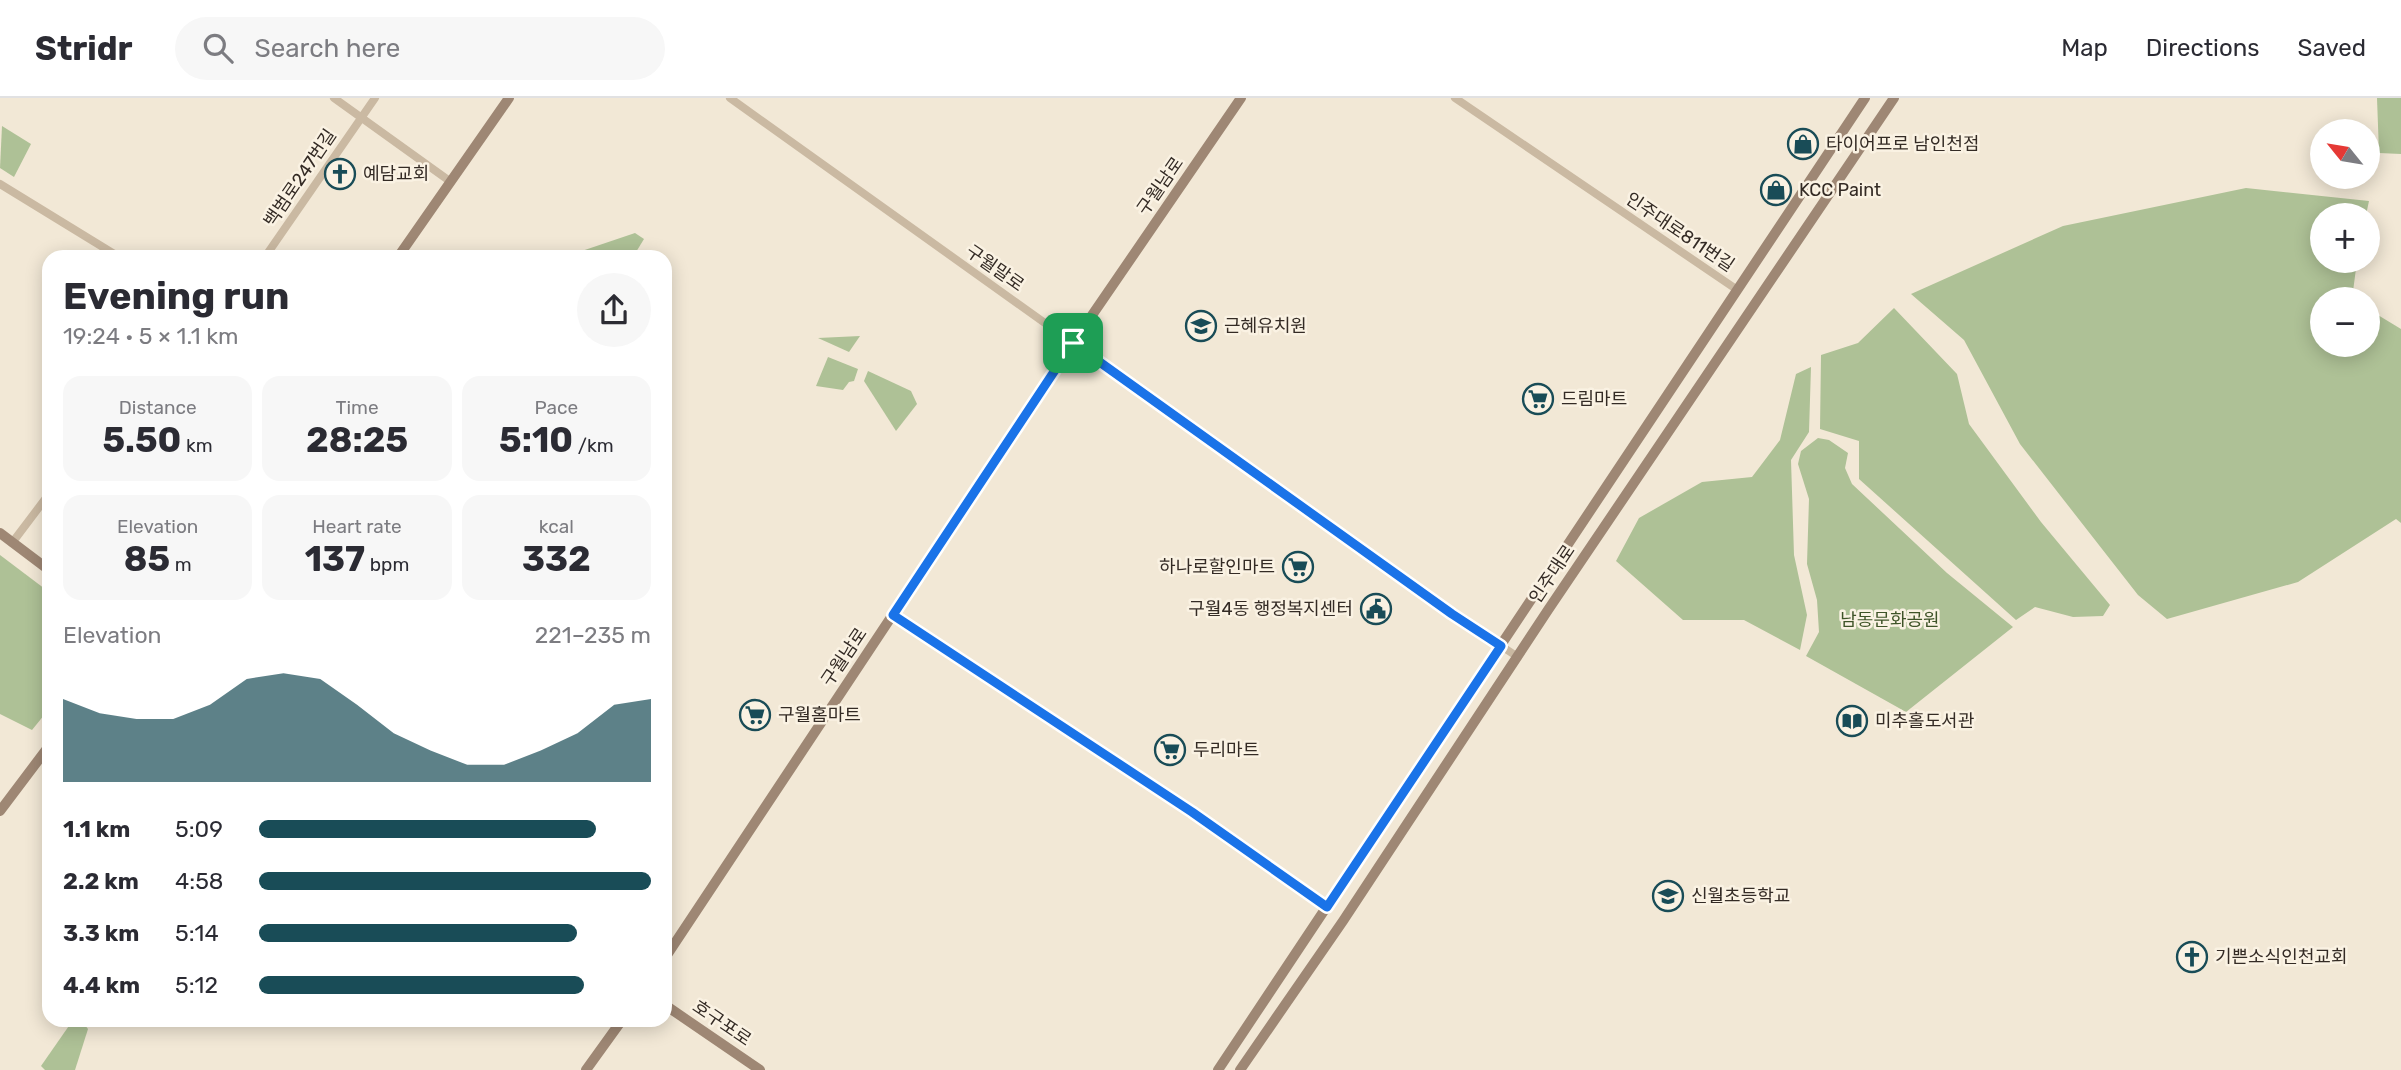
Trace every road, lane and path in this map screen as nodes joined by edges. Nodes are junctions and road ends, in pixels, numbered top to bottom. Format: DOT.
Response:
graph roads {
  1 [pos="334,98"];
  2 [pos="375,98"];
  3 [pos="509,98"];
  4 [pos="730,98"];
  5 [pos="1241,98"];
  6 [pos="1455,98"];
  7 [pos="1865,98"];
  8 [pos="1894,98"];
  9 [pos="360,117"];
  10 [pos="451,182"];
  11 [pos="0,184"];
  12 [pos="108,250"];
  13 [pos="270,250"];
  14 [pos="403,250"];
  15 [pos="1736,289"];
  16 [pos="1073,343"];
  17 [pos="42,503"];
  18 [pos="0,533"];
  19 [pos="12,543"];
  20 [pos="42,565"];
  21 [pos="893,615"];
  22 [pos="1501,646"];
  23 [pos="1518,657"];
  24 [pos="42,755"];
  25 [pos="0,811"];
  26 [pos="1327,907"];
  27 [pos="672,947"];
  28 [pos="672,1010"];
  29 [pos="617,1027"];
  30 [pos="586,1070"];
  31 [pos="760,1070"];
  32 [pos="1218,1070"];
  33 [pos="1240,1070"];
  1 -- 9 [label="street"];
  2 -- 9 [label="street, 백범로247번길"];
  3 -- 10 [label="main road"];
  4 -- 16 [label="street, 구월말로"];
  5 -- 16 [label="main road, 구월남로"];
  6 -- 15 [label="street, 인주대로811번길"];
  7 -- 15 [label="main road, 인주대로"];
  8 -- 23 [label="main road, 인주대로"];
  9 -- 10 [label="street"];
  9 -- 13 [label="street, 백범로247번길"];
  10 -- 14 [label="main road"];
  11 -- 12 [label="street"];
  15 -- 22 [label="main road, 인주대로"];
  16 -- 21 [label="main road, 구월남로"];
  16 -- 22 [label="street, 구월말로"];
  17 -- 19 [label="street"];
  18 -- 19 [label="main road"];
  19 -- 20 [label="main road"];
  21 -- 26 [label="street"];
  21 -- 27 [label="main road, 구월남로"];
  22 -- 23 [label="street, 구월말로"];
  22 -- 26 [label="main road, 인주대로"];
  23 -- 33 [label="main road, 인주대로"];
  24 -- 25 [label="main road"];
  26 -- 32 [label="main road, 인주대로"];
  28 -- 31 [label="main road, 호구포로"];
  29 -- 30 [label="main road"];
}
